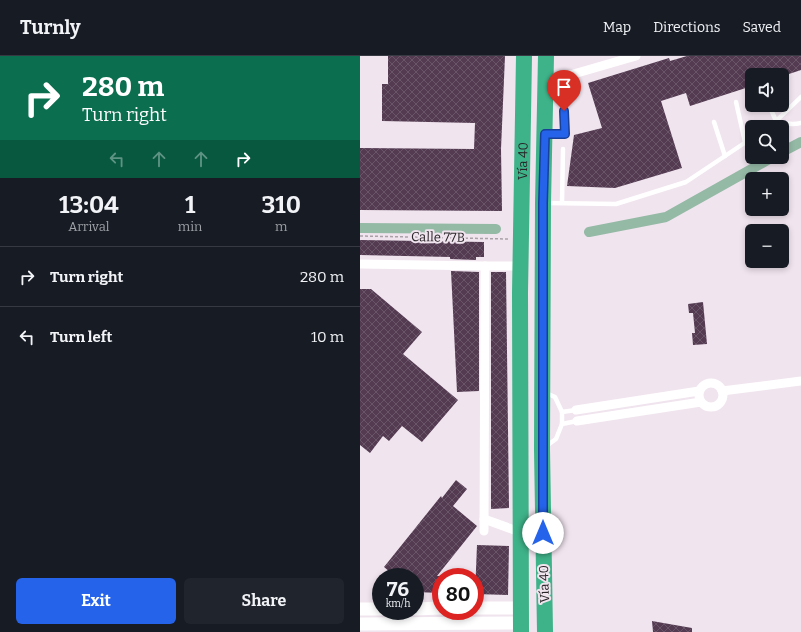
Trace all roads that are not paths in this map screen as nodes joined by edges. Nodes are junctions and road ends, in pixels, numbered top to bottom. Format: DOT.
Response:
graph roads {
  1 [pos="524,56"];
  2 [pos="546,56"];
  3 [pos="636,56"];
  4 [pos="546,82"];
  5 [pos="801,97"];
  6 [pos="736,102"];
  7 [pos="777,120"];
  8 [pos="714,122"];
  9 [pos="801,123"];
  10 [pos="789,125"];
  11 [pos="745,142"];
  12 [pos="563,149"];
  13 [pos="725,156"];
  14 [pos="562,202"];
  15 [pos="543,203"];
  16 [pos="360,264"];
  17 [pos="485,266"];
  18 [pos="516,266"];
  19 [pos="520,293"];
  20 [pos="543,293"];
  21 [pos="801,381"];
  22 [pos="699,391"];
  23 [pos="722,391"];
  24 [pos="543,392"];
  25 [pos="701,402"];
  26 [pos="576,410"];
  27 [pos="562,412"];
  28 [pos="577,420"];
  29 [pos="562,424"];
  30 [pos="542,449"];
  31 [pos="484,519"];
  32 [pos="484,531"];
  33 [pos="515,531"];
  34 [pos="543,533"];
  35 [pos="360,609"];
  36 [pos="372,609"];
  37 [pos="484,611"];
  38 [pos="521,621"];
  39 [pos="360,624"];
  40 [pos="545,632"];
  1 -- 18 [label="highway, Vía 40"];
  2 -- 4 [label="highway, Vía 40"];
  3 -- 4 [label="street"];
  4 -- 15 [label="highway, Vía 40"];
  5 -- 7 [label="lane"];
  6 -- 11 [label="lane"];
  8 -- 13 [label="lane"];
  9 -- 10 [label="lane"];
  11 -- 13 [label="lane"];
  12 -- 14 [label="lane"];
  13 -- 14 [label="lane"];
  14 -- 15 [label="lane"];
  15 -- 20 [label="highway, Vía 40"];
  16 -- 17 [label="street"];
  17 -- 18 [label="street"];
  17 -- 31 [label="street"];
  18 -- 19 [label="highway, Vía 40"];
  19 -- 20 [label="highway"];
  19 -- 33 [label="highway, Vía 40"];
  20 -- 24 [label="highway, Vía 40"];
  21 -- 23 [label="street"];
  22 -- 23 [label="street"];
  22 -- 25 [label="street"];
  22 -- 26 [label="street"];
  23 -- 25 [label="street"];
  24 -- 27 [label="lane"];
  24 -- 30 [label="highway, Vía 40"];
  25 -- 28 [label="street"];
  26 -- 27 [label="lane"];
  27 -- 29 [label="lane"];
  28 -- 29 [label="lane"];
  29 -- 30 [label="lane"];
  30 -- 34 [label="highway, Vía 40"];
  31 -- 32 [label="street"];
  31 -- 33 [label="street"];
  33 -- 34 [label="highway"];
  33 -- 38 [label="highway, Vía 40"];
  34 -- 40 [label="highway, Vía 40"];
  35 -- 36 [label="main road"];
  37 -- 38 [label="main road"];
  38 -- 39 [label="main road"];
}
